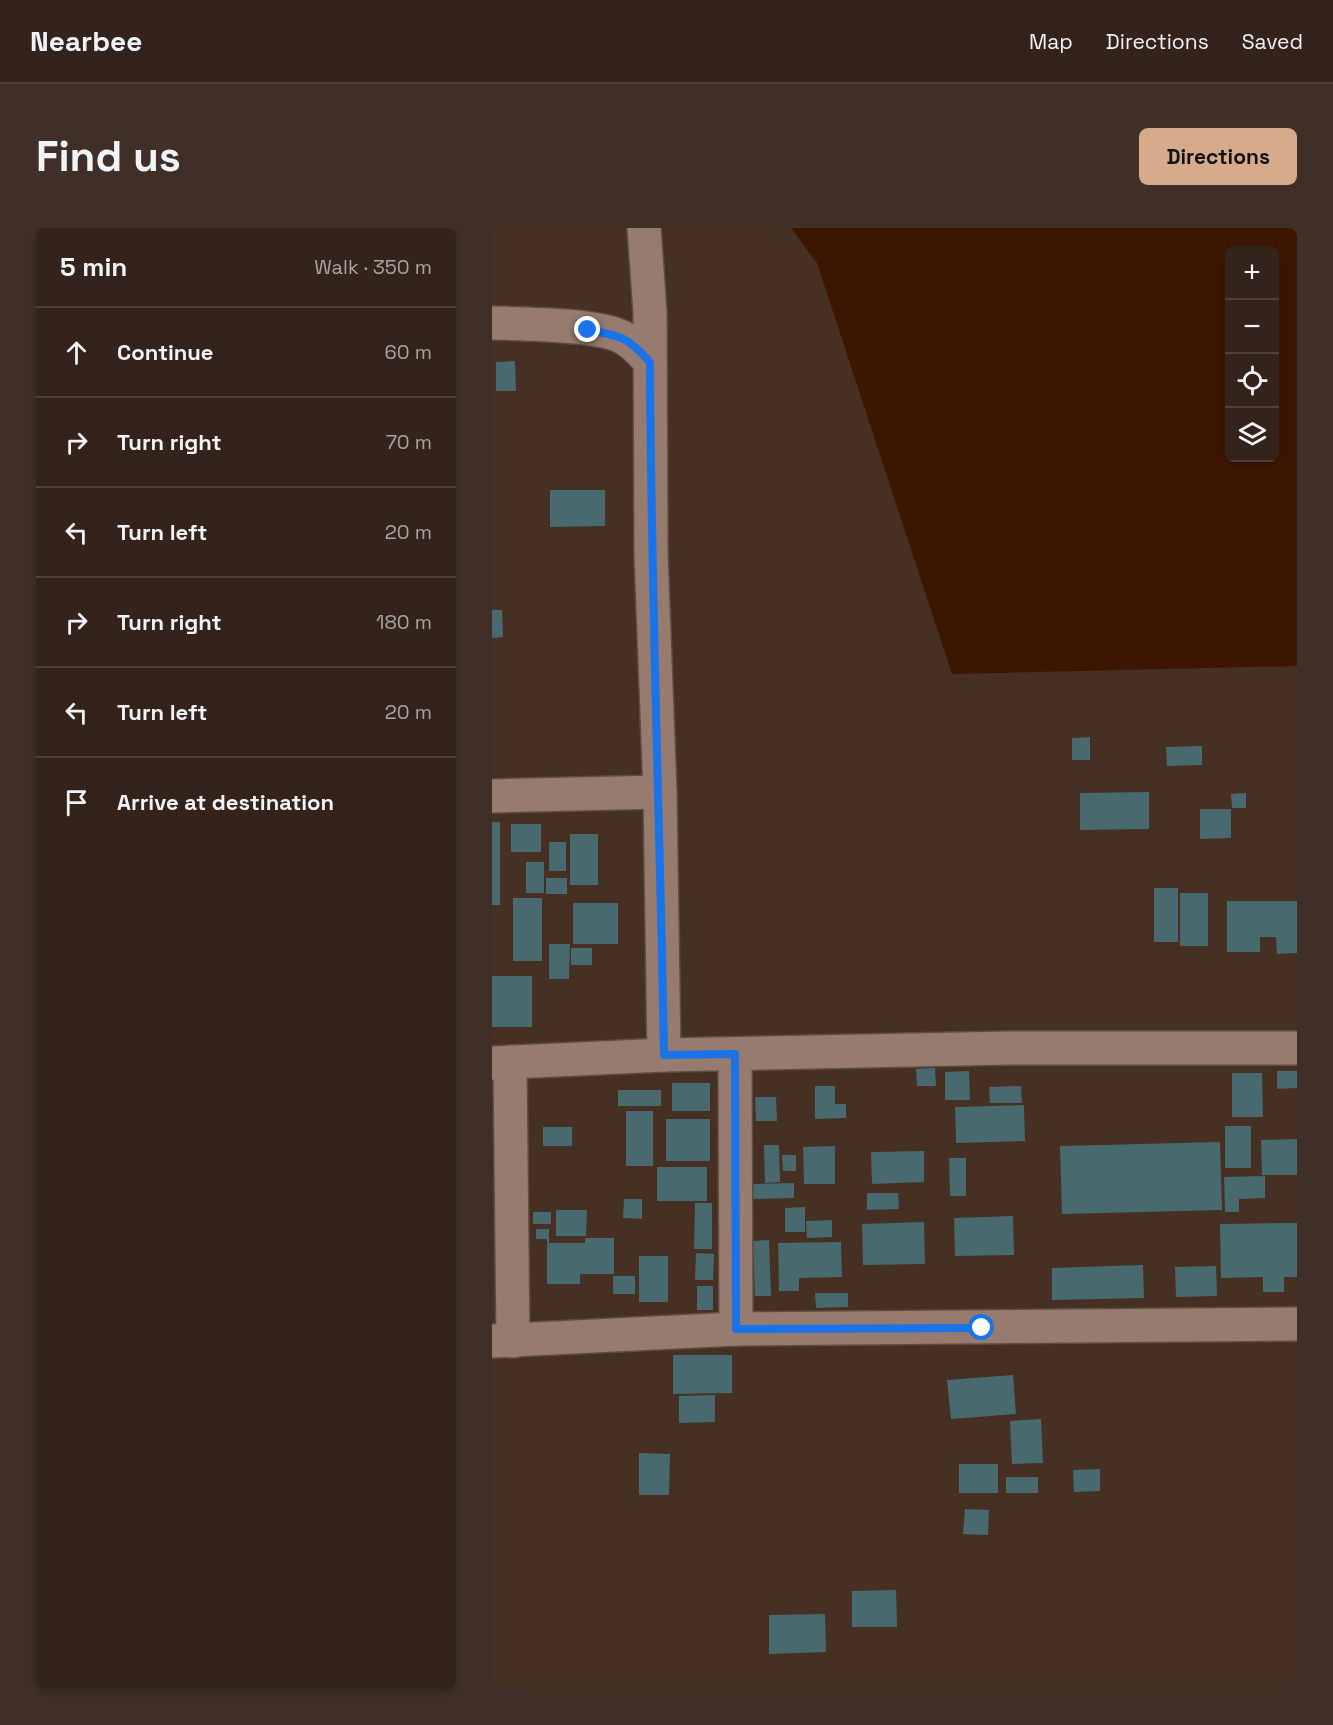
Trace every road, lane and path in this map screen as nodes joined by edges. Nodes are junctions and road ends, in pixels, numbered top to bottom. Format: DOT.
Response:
graph roads {
  1 [pos="644,228"];
  2 [pos="492,323"];
  3 [pos="650,362"];
  4 [pos="660,792"];
  5 [pos="492,796"];
  6 [pos="1297,1048"];
  7 [pos="735,1054"];
  8 [pos="664,1055"];
  9 [pos="501,1062"];
  10 [pos="1297,1324"];
  11 [pos="736,1329"];
  12 [pos="502,1341"];
  1 -- 3 [label="street"];
  2 -- 3 [label="street"];
  3 -- 4 [label="street"];
  4 -- 5 [label="street"];
  4 -- 8 [label="street"];
  6 -- 7 [label="street"];
  7 -- 8 [label="street"];
  7 -- 11 [label="street"];
  8 -- 9 [label="street"];
  9 -- 12 [label="street"];
  10 -- 11 [label="street"];
  11 -- 12 [label="street"];
}
